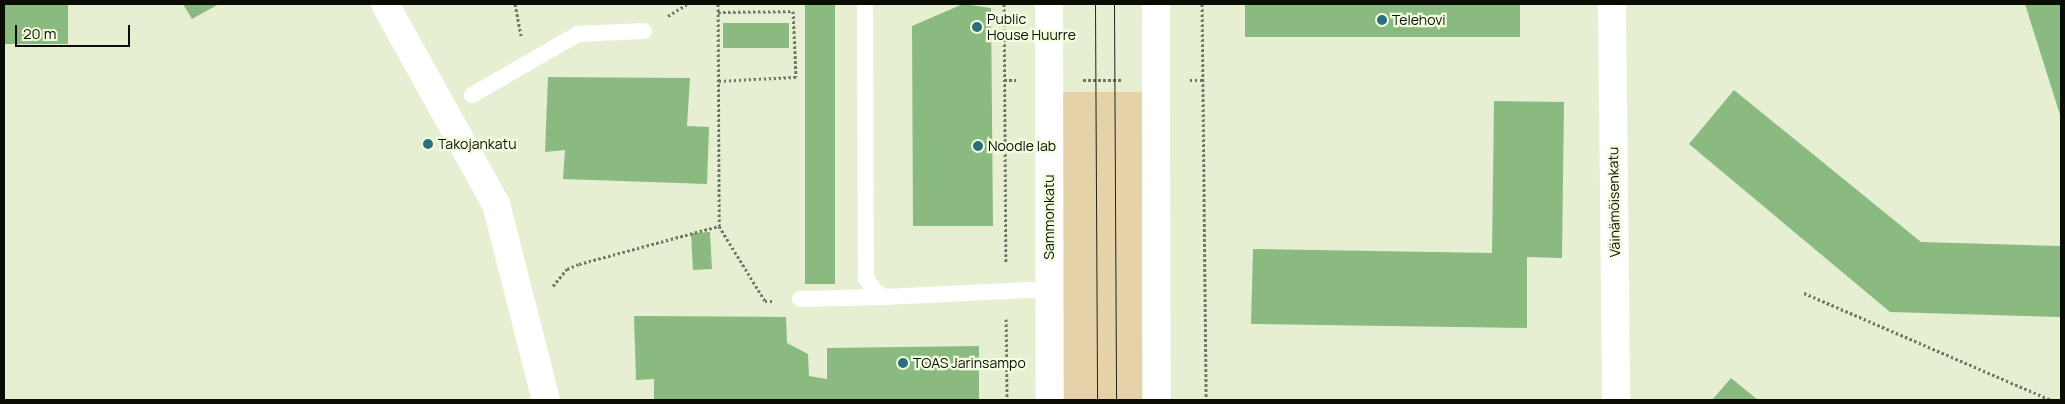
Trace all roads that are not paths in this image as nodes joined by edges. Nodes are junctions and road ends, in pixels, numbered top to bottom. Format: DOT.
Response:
graph roads {
  1 [pos="385,4"];
  2 [pos="865,4"];
  3 [pos="1049,4"];
  4 [pos="1156,4"];
  5 [pos="1612,4"];
  6 [pos="644,31"];
  7 [pos="472,96"];
  8 [pos="1049,289"];
  9 [pos="884,297"];
  10 [pos="800,299"];
  11 [pos="546,400"];
  12 [pos="1050,400"];
  13 [pos="1157,400"];
  14 [pos="1616,400"];
  1 -- 11 [label="street"];
  2 -- 9 [label="lane"];
  3 -- 8 [label="street, Sammonkatu"];
  4 -- 13 [label="street"];
  5 -- 14 [label="street, Väinämöisenkatu"];
  6 -- 7 [label="lane"];
  8 -- 9 [label="lane"];
  8 -- 12 [label="street, Sammonkatu"];
  9 -- 10 [label="lane"];
}
